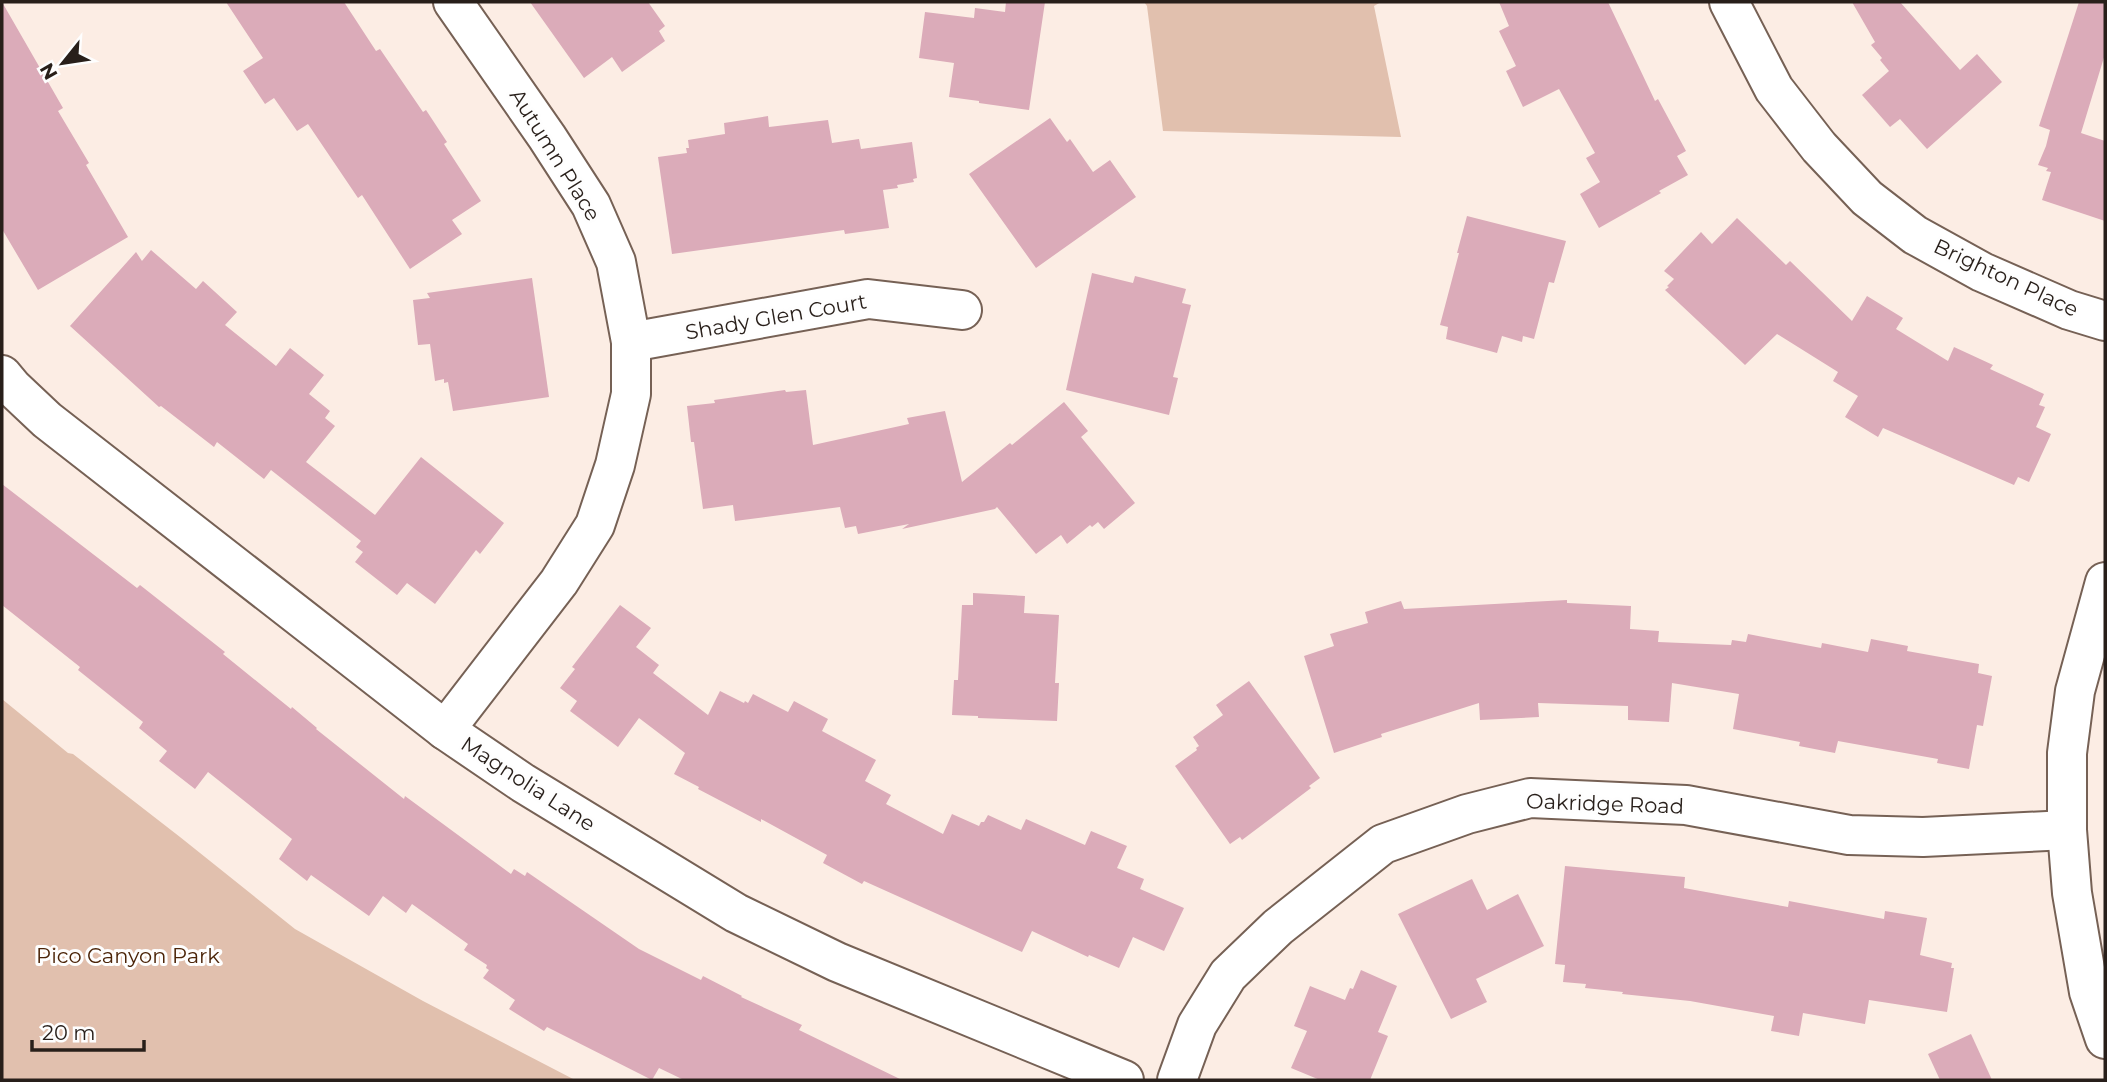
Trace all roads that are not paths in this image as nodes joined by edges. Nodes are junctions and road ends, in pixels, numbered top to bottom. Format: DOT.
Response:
graph roads {
  1 [pos="453,2"];
  2 [pos="1729,2"];
  3 [pos="962,310"];
  4 [pos="2105,321"];
  5 [pos="631,342"];
  6 [pos="2,375"];
  7 [pos="2105,582"];
  8 [pos="445,730"];
  9 [pos="2067,830"];
  10 [pos="2105,1039"];
  11 [pos="1124,1080"];
  12 [pos="1177,1080"];
  1 -- 5 [label="street, Autumn Place"];
  2 -- 4 [label="street, Brighton Place"];
  3 -- 5 [label="street, Shady Glen Court"];
  5 -- 8 [label="street, Autumn Place"];
  6 -- 8 [label="street, Magnolia Lane"];
  7 -- 9 [label="street"];
  8 -- 11 [label="street, Magnolia Lane"];
  9 -- 10 [label="street"];
  9 -- 12 [label="street, Oakridge Road"];
}
